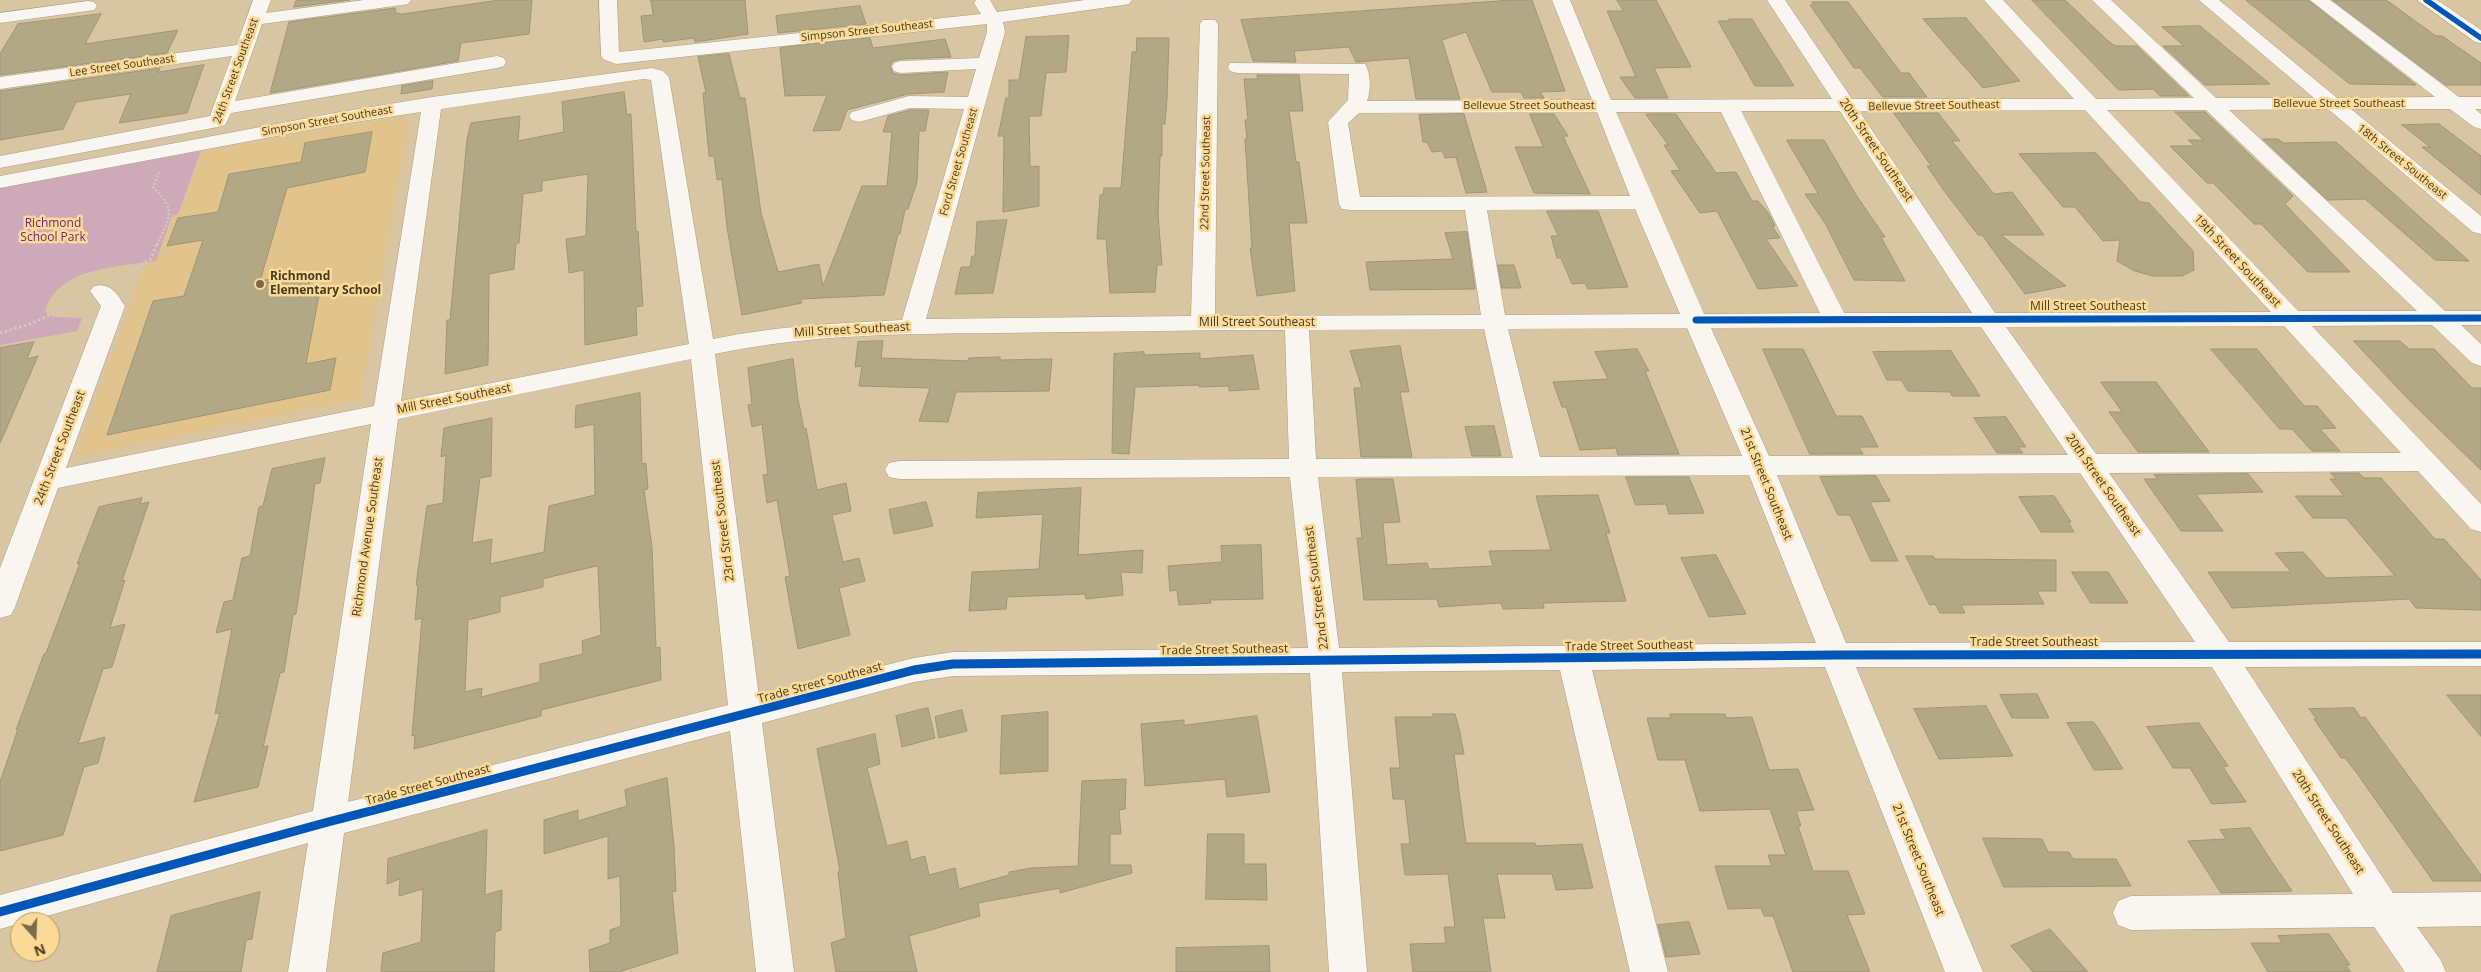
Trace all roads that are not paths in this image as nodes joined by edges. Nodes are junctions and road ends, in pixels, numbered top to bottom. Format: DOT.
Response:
graph roads {
  1 [pos="12,0"];
  2 [pos="262,0"];
  3 [pos="402,0"];
  4 [pos="608,0"];
  5 [pos="1123,0"];
  6 [pos="1561,0"];
  7 [pos="1776,0"];
  8 [pos="1993,0"];
  9 [pos="2101,0"];
  10 [pos="2208,0"];
  11 [pos="2319,0"];
  12 [pos="2426,0"];
  13 [pos="88,6"];
  14 [pos="986,9"];
  15 [pos="0,18"];
  16 [pos="255,20"];
  17 [pos="1209,24"];
  18 [pos="2481,38"];
  19 [pos="245,49"];
  20 [pos="497,62"];
  21 [pos="987,63"];
  22 [pos="901,67"];
  23 [pos="1237,67"];
  24 [pos="656,74"];
  25 [pos="0,83"];
  26 [pos="432,103"];
  27 [pos="976,103"];
  28 [pos="2453,103"];
  29 [pos="2481,103"];
  30 [pos="2091,104"];
  31 [pos="2213,104"];
  32 [pos="2331,104"];
  33 [pos="1603,106"];
  34 [pos="1728,106"];
  35 [pos="1356,107"];
  36 [pos="1847,107"];
  37 [pos="220,114"];
  38 [pos="859,116"];
  39 [pos="2481,123"];
  40 [pos="210,142"];
  41 [pos="0,162"];
  42 [pos="0,182"];
  43 [pos="1643,202"];
  44 [pos="1475,203"];
  45 [pos="2481,227"];
  46 [pos="102,291"];
  47 [pos="1988,318"];
  48 [pos="2438,318"];
  49 [pos="2481,318"];
  50 [pos="1835,319"];
  51 [pos="2292,319"];
  52 [pos="1696,320"];
  53 [pos="1494,322"];
  54 [pos="1204,323"];
  55 [pos="1296,323"];
  56 [pos="912,327"];
  57 [pos="702,349"];
  58 [pos="2481,358"];
  59 [pos="386,413"];
  60 [pos="2424,462"];
  61 [pos="2089,463"];
  62 [pos="1759,465"];
  63 [pos="1529,467"];
  64 [pos="1303,468"];
  65 [pos="899,470"];
  66 [pos="48,481"];
  67 [pos="2481,522"];
  68 [pos="0,607"];
  69 [pos="2220,654"];
  70 [pos="2481,654"];
  71 [pos="1835,655"];
  72 [pos="1574,658"];
  73 [pos="1326,660"];
  74 [pos="747,714"];
  75 [pos="328,822"];
  76 [pos="2383,909"];
  77 [pos="2481,909"];
  78 [pos="0,912"];
  79 [pos="2131,913"];
  80 [pos="307,972"];
  81 [pos="775,972"];
  82 [pos="1348,972"];
  83 [pos="1649,972"];
  84 [pos="1964,972"];
  85 [pos="2427,972"];
  1 -- 15 [label="street"];
  2 -- 16 [label="street, 24th Street Southeast"];
  3 -- 16 [label="street"];
  4 -- 14 [label="street, Simpson Street Southeast"];
  5 -- 14 [label="street, Simpson Street Southeast"];
  6 -- 33 [label="street, 21st Street Southeast"];
  7 -- 36 [label="street, 20th Street Southeast"];
  8 -- 30 [label="street, 19th Street Southeast"];
  9 -- 31 [label="street"];
  10 -- 32 [label="street, 18th Street Southeast"];
  11 -- 28 [label="street"];
  12 -- 18 [label="street"];
  13 -- 15 [label="street"];
  14 -- 21 [label="street, Ford Street Southeast"];
  16 -- 19 [label="street, 24th Street Southeast"];
  17 -- 54 [label="street, 22nd Street Southeast"];
  19 -- 25 [label="street, Lee Street Southeast"];
  19 -- 37 [label="street, 24th Street Southeast"];
  20 -- 37 [label="street"];
  21 -- 22 [label="street"];
  21 -- 27 [label="street, Ford Street Southeast"];
  23 -- 35 [label="street"];
  24 -- 26 [label="street, Simpson Street Southeast"];
  24 -- 57 [label="street, 23rd Street Southeast"];
  26 -- 40 [label="street, Simpson Street Southeast"];
  26 -- 59 [label="street, Richmond Avenue Southeast"];
  27 -- 38 [label="street"];
  27 -- 56 [label="street, Ford Street Southeast"];
  28 -- 29 [label="street, Bellevue Street Southeast"];
  28 -- 32 [label="street, Bellevue Street Southeast"];
  28 -- 39 [label="street"];
  30 -- 31 [label="street, Bellevue Street Southeast"];
  30 -- 36 [label="street, Bellevue Street Southeast"];
  30 -- 51 [label="street, 19th Street Southeast"];
  31 -- 32 [label="street, Bellevue Street Southeast"];
  31 -- 48 [label="street"];
  32 -- 45 [label="street, 18th Street Southeast"];
  33 -- 34 [label="street, Bellevue Street Southeast"];
  33 -- 35 [label="street, Bellevue Street Southeast"];
  33 -- 43 [label="street, 21st Street Southeast"];
  34 -- 36 [label="street, Bellevue Street Southeast"];
  34 -- 50 [label="street"];
  35 -- 44 [label="street"];
  36 -- 47 [label="street, 20th Street Southeast"];
  37 -- 40 [label="street, 24th Street Southeast"];
  37 -- 41 [label="street"];
  40 -- 42 [label="street, Simpson Street Southeast"];
  43 -- 44 [label="street"];
  43 -- 52 [label="street, 21st Street Southeast"];
  44 -- 53 [label="street"];
  46 -- 66 [label="street, 24th Street Southeast"];
  47 -- 50 [label="street, Mill Street Southeast"];
  47 -- 51 [label="street, Mill Street Southeast"];
  47 -- 61 [label="street, 20th Street Southeast"];
  48 -- 49 [label="street, Mill Street Southeast"];
  48 -- 51 [label="street, Mill Street Southeast"];
  48 -- 58 [label="street"];
  50 -- 52 [label="street, Mill Street Southeast"];
  51 -- 60 [label="street, 19th Street Southeast"];
  52 -- 53 [label="street, Mill Street Southeast"];
  52 -- 62 [label="street, 21st Street Southeast"];
  53 -- 55 [label="street, Mill Street Southeast"];
  53 -- 63 [label="street"];
  54 -- 55 [label="street, Mill Street Southeast"];
  54 -- 56 [label="street, Mill Street Southeast"];
  55 -- 64 [label="street, 22nd Street Southeast"];
  56 -- 57 [label="street, Mill Street Southeast"];
  57 -- 59 [label="street, Mill Street Southeast"];
  57 -- 74 [label="street, 23rd Street Southeast"];
  59 -- 66 [label="street, Mill Street Southeast"];
  59 -- 75 [label="street, Richmond Avenue Southeast"];
  60 -- 61 [label="street"];
  60 -- 67 [label="street, 19th Street Southeast"];
  61 -- 62 [label="street"];
  61 -- 69 [label="street, 20th Street Southeast"];
  62 -- 63 [label="street"];
  62 -- 71 [label="street, 21st Street Southeast"];
  63 -- 64 [label="street"];
  64 -- 65 [label="street"];
  64 -- 73 [label="street, 22nd Street Southeast"];
  66 -- 68 [label="street, 24th Street Southeast"];
  69 -- 70 [label="street, Trade Street Southeast"];
  69 -- 71 [label="street, Trade Street Southeast"];
  69 -- 76 [label="street, 20th Street Southeast"];
  71 -- 72 [label="street, Trade Street Southeast"];
  71 -- 84 [label="street, 21st Street Southeast"];
  72 -- 73 [label="street, Trade Street Southeast"];
  72 -- 83 [label="street"];
  73 -- 74 [label="street, Trade Street Southeast"];
  73 -- 82 [label="street, 22nd Street Southeast"];
  74 -- 75 [label="street, Trade Street Southeast"];
  74 -- 81 [label="street, 23rd Street Southeast"];
  75 -- 78 [label="street, Trade Street Southeast"];
  75 -- 80 [label="street, Richmond Avenue Southeast"];
  76 -- 77 [label="street"];
  76 -- 79 [label="street"];
  76 -- 85 [label="street, 20th Street Southeast"];
}
